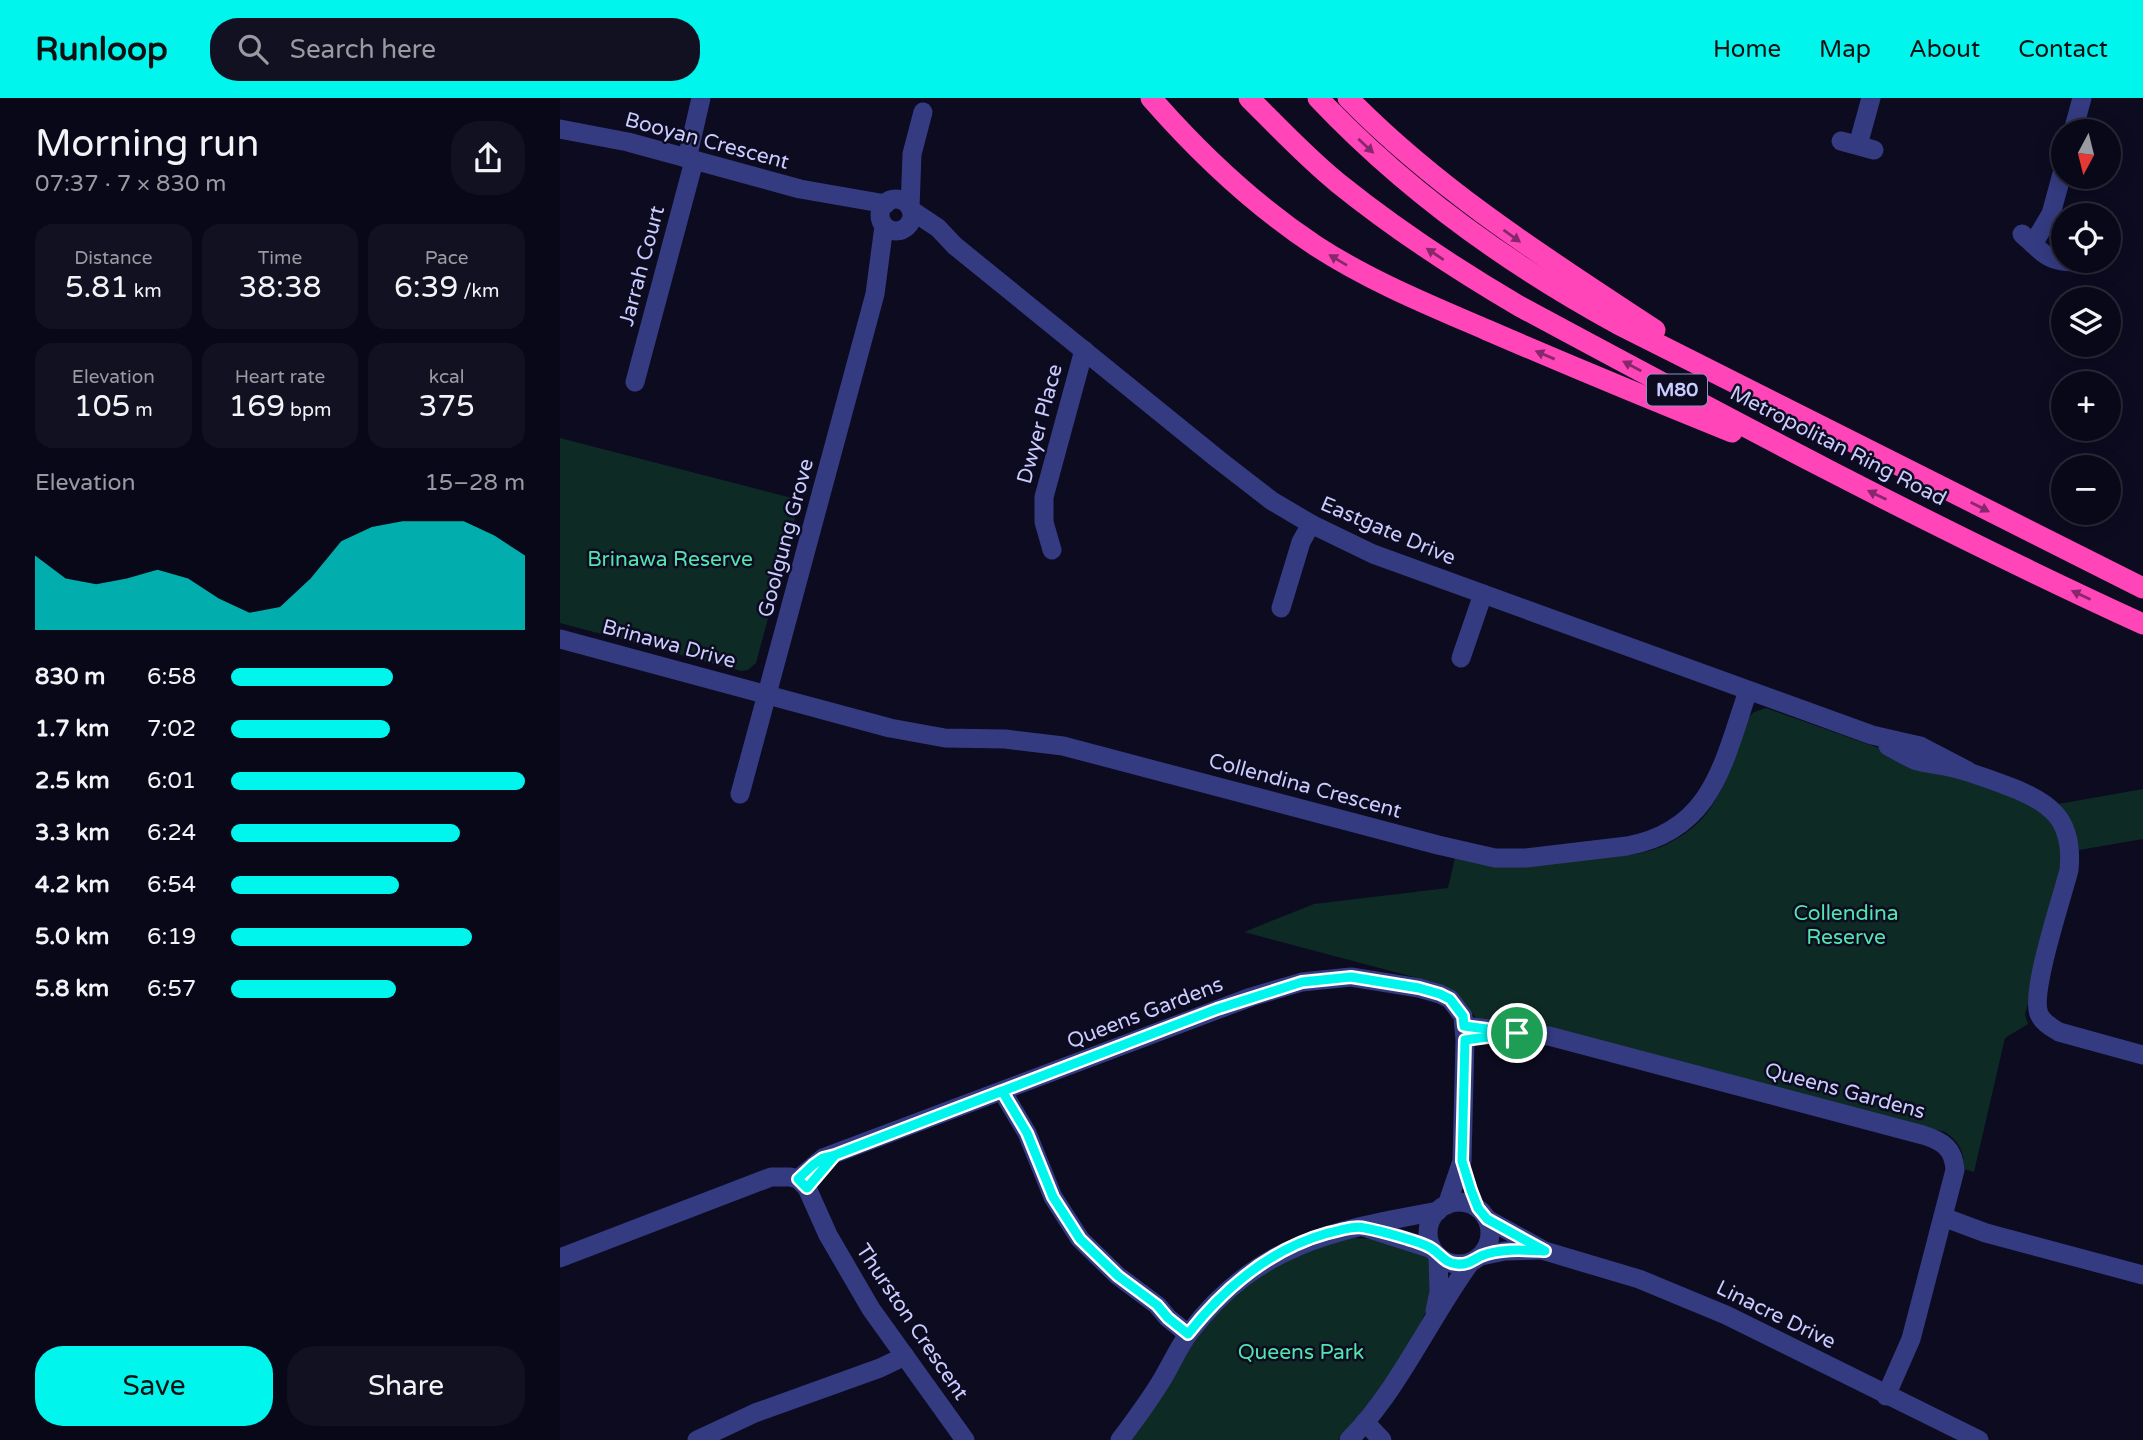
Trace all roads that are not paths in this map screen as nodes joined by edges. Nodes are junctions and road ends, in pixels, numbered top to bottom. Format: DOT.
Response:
graph roads {
  1 [pos="701,98"];
  2 [pos="1151,98"];
  3 [pos="1249,98"];
  4 [pos="1318,98"];
  5 [pos="1348,98"];
  6 [pos="1871,98"];
  7 [pos="2082,98"];
  8 [pos="923,112"];
  9 [pos="2076,119"];
  10 [pos="560,129"];
  11 [pos="1858,145"];
  12 [pos="912,154"];
  13 [pos="690,160"];
  14 [pos="800,189"];
  15 [pos="887,202"];
  16 [pos="2051,214"];
  17 [pos="899,221"];
  18 [pos="2051,259"];
  19 [pos="1083,351"];
  20 [pos="635,382"];
  21 [pos="1744,388"];
  22 [pos="1835,474"];
  23 [pos="1311,524"];
  24 [pos="1052,550"];
  25 [pos="2143,587"];
  26 [pos="1483,594"];
  27 [pos="1281,608"];
  28 [pos="2143,624"];
  29 [pos="560,639"];
  30 [pos="1461,658"];
  31 [pos="1748,691"];
  32 [pos="767,694"];
  33 [pos="740,794"];
  34 [pos="1465,1033"];
  35 [pos="2143,1055"];
  36 [pos="1009,1088"];
  37 [pos="1462,1161"];
  38 [pos="803,1184"];
  39 [pos="1443,1208"];
  40 [pos="1482,1214"];
  41 [pos="1941,1222"];
  42 [pos="1362,1227"];
  43 [pos="1545,1251"];
  44 [pos="1435,1252"];
  45 [pos="560,1258"];
  46 [pos="1475,1259"];
  47 [pos="2143,1275"];
  48 [pos="1434,1315"];
  49 [pos="1192,1329"];
  50 [pos="901,1350"];
  51 [pos="1886,1396"];
  52 [pos="1358,1434"];
  53 [pos="697,1440"];
  54 [pos="965,1440"];
  55 [pos="1120,1440"];
  56 [pos="1382,1440"];
  57 [pos="1979,1440"];
  1 -- 13 [label="street, Jarrah Court"];
  22 -- 2 [label="highway, one-way"];
  22 -- 3 [label="highway, Metropolitan Ring Road / M80, one-way"];
  4 -- 21 [label="highway, Metropolitan Ring Road, one-way"];
  5 -- 21 [label="highway, M80, one-way"];
  6 -- 11 [label="street"];
  7 -- 9 [label="street"];
  8 -- 12 [label="street, Goolgung Grove"];
  10 -- 13 [label="street, Booyan Crescent"];
  12 -- 15 [label="street, Goolgung Grove"];
  12 -- 17 [label="street, Goolgung Grove"];
  13 -- 14 [label="street, Booyan Crescent"];
  13 -- 20 [label="street, Jarrah Court"];
  14 -- 15 [label="street, Booyan Crescent"];
  14 -- 17 [label="street, Booyan Crescent"];
  15 -- 17 [label="street, Goolgung Grove"];
  16 -- 18 [label="street"];
  17 -- 19 [label="street, Eastgate Drive"];
  17 -- 32 [label="street, Goolgung Grove"];
  19 -- 23 [label="street, Eastgate Drive"];
  19 -- 24 [label="street, Dwyer Place"];
  21 -- 25 [label="highway, Metropolitan Ring Road / M80, one-way"];
  28 -- 22 [label="highway, Metropolitan Ring Road / M80, one-way"];
  23 -- 26 [label="street, Eastgate Drive"];
  23 -- 27 [label="street"];
  26 -- 30 [label="street"];
  26 -- 31 [label="street, Eastgate Drive"];
  29 -- 32 [label="street, Brinawa Drive"];
  31 -- 32 [label="street, Collendina Crescent"];
  31 -- 35 [label="street, Eastgate Drive"];
  32 -- 33 [label="street, Goolgung Grove"];
  34 -- 36 [label="street, Queens Gardens"];
  34 -- 37 [label="street"];
  34 -- 41 [label="street, Queens Gardens"];
  36 -- 38 [label="street, Queens Gardens"];
  36 -- 49 [label="street"];
  37 -- 39 [label="street"];
  37 -- 40 [label="street"];
  38 -- 45 [label="street"];
  38 -- 50 [label="street, Thurston Crescent"];
  39 -- 40 [label="street"];
  39 -- 42 [label="street"];
  39 -- 44 [label="street"];
  40 -- 43 [label="street, Linacre Drive"];
  40 -- 46 [label="street"];
  41 -- 47 [label="street"];
  41 -- 51 [label="street, Queens Gardens"];
  42 -- 44 [label="street"];
  42 -- 49 [label="street"];
  43 -- 46 [label="street, Linacre Drive"];
  43 -- 51 [label="street, Linacre Drive"];
  44 -- 46 [label="street"];
  44 -- 48 [label="street"];
  46 -- 48 [label="street"];
  48 -- 52 [label="street"];
  49 -- 55 [label="street"];
  50 -- 53 [label="street"];
  50 -- 54 [label="street, Thurston Crescent"];
  51 -- 57 [label="street, Linacre Drive"];
  52 -- 56 [label="street"];
}
